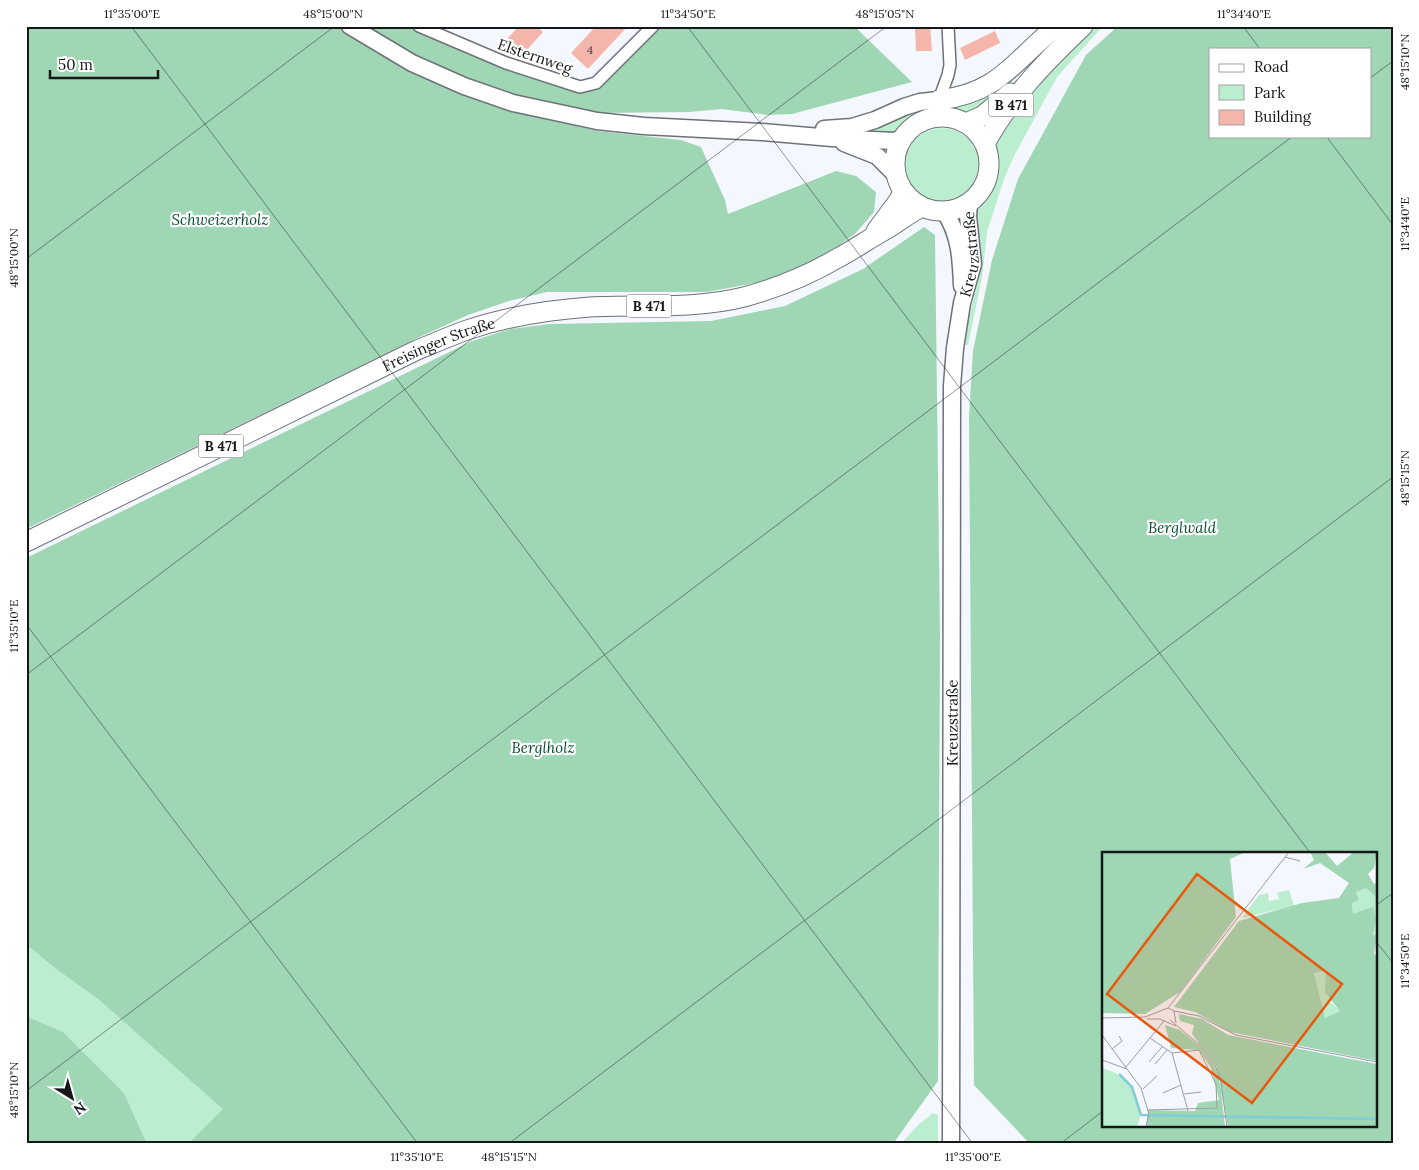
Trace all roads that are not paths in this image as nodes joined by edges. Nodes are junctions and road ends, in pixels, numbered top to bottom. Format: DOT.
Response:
graph roads {
  1 [pos="350,26"];
  2 [pos="419,26"];
  3 [pos="653,26"];
  4 [pos="948,26"];
  5 [pos="1057,26"];
  6 [pos="1082,26"];
  7 [pos="1041,69"];
  8 [pos="939,100"];
  9 [pos="966,123"];
  10 [pos="762,132"];
  11 [pos="832,138"];
  12 [pos="901,139"];
  13 [pos="985,144"];
  14 [pos="899,183"];
  15 [pos="969,203"];
  16 [pos="922,207"];
  17 [pos="944,212"];
  18 [pos="874,235"];
  19 [pos="962,304"];
  20 [pos="26,542"];
  21 [pos="951,1144"];
  1 -- 10 [label="main road"];
  2 -- 3 [label="street, Elsternweg"];
  4 -- 8 [label="street"];
  5 -- 8 [label="main road"];
  6 -- 7 [label="main road, B 471"];
  7 -- 9 [label="main road, B 471"];
  7 -- 13 [label="main road, B 471"];
  8 -- 10 [label="main road"];
  9 -- 12 [label="main road"];
  9 -- 13 [label="main road"];
  10 -- 11 [label="main road"];
  11 -- 12 [label="main road"];
  11 -- 14 [label="main road"];
  12 -- 14 [label="main road"];
  13 -- 15 [label="main road"];
  14 -- 16 [label="main road"];
  14 -- 18 [label="main road, B 471"];
  15 -- 17 [label="main road"];
  15 -- 19 [label="main road, Kreuzstraße"];
  16 -- 17 [label="main road"];
  16 -- 18 [label="main road, B 471"];
  17 -- 19 [label="main road, Kreuzstraße"];
  18 -- 20 [label="main road, Freisinger Straße / B 471"];
  19 -- 21 [label="main road, Kreuzstraße"];
}
